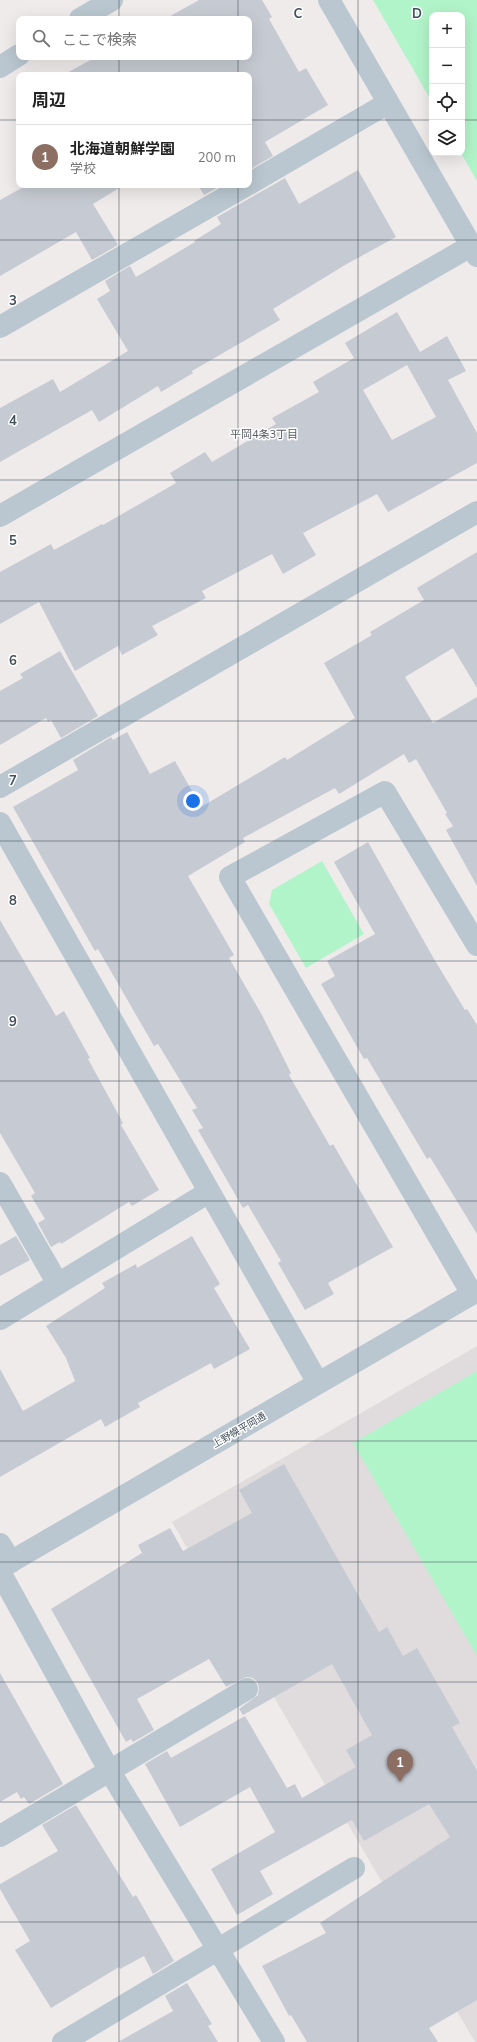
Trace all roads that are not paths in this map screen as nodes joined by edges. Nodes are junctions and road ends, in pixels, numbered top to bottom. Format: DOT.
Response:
graph roads {
  1 [pos="112,0"];
  2 [pos="329,0"];
  3 [pos="85,16"];
  4 [pos="16,57"];
  5 [pos="0,67"];
  6 [pos="388,103"];
  7 [pos="252,182"];
  8 [pos="241,188"];
  9 [pos="474,251"];
  10 [pos="0,327"];
  11 [pos="477,512"];
  12 [pos="0,516"];
  13 [pos="0,787"];
  14 [pos="0,823"];
  15 [pos="477,945"];
  16 [pos="0,1183"];
  17 [pos="209,1192"];
  18 [pos="58,1284"];
  19 [pos="474,1292"];
  20 [pos="0,1319"];
  21 [pos="318,1383"];
  22 [pos="3,1561"];
  23 [pos="248,1689"];
  24 [pos="109,1770"];
  25 [pos="0,1836"];
  26 [pos="354,1868"];
  27 [pos="218,1949"];
  28 [pos="63,2042"];
  29 [pos="274,2042"];
  1 -- 3 [label="street"];
  2 -- 6 [label="street"];
  4 -- 5 [label="street"];
  6 -- 7 [label="street"];
  6 -- 9 [label="street"];
  8 -- 10 [label="street"];
  9 -- 12 [label="street"];
  11 -- 13 [label="street"];
  14 -- 17 [label="street"];
  15 -- 19 [label="street"];
  16 -- 18 [label="street"];
  17 -- 18 [label="street"];
  17 -- 21 [label="street"];
  18 -- 20 [label="street"];
  19 -- 21 [label="street, 上野幌平岡通"];
  21 -- 22 [label="street, 上野幌平岡通"];
  22 -- 24 [label="street"];
  23 -- 24 [label="street"];
  24 -- 25 [label="street"];
  24 -- 27 [label="street"];
  26 -- 27 [label="street"];
  27 -- 28 [label="street"];
  27 -- 29 [label="street"];
}
